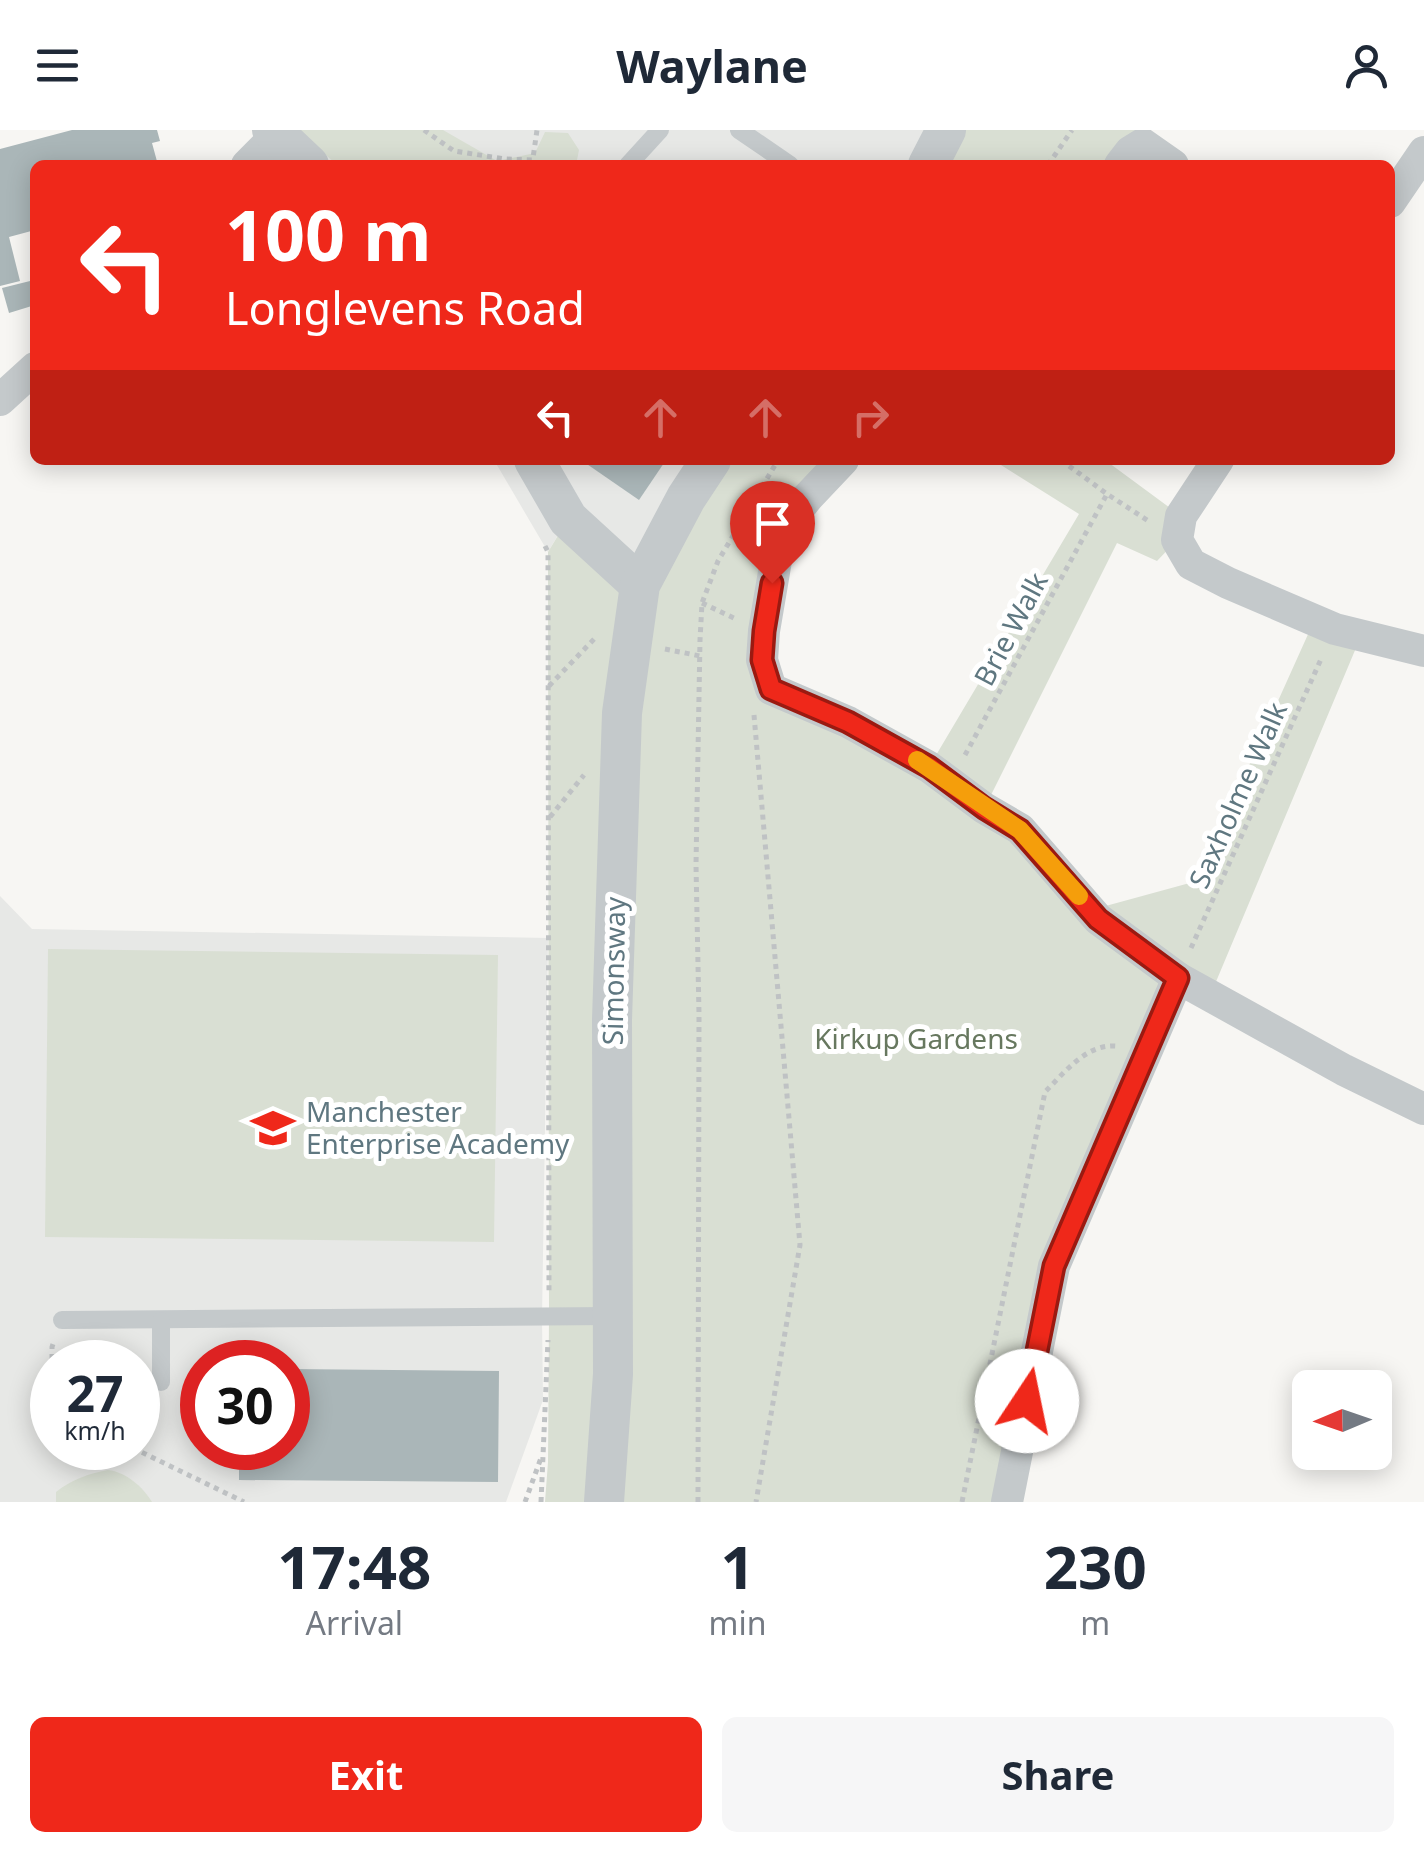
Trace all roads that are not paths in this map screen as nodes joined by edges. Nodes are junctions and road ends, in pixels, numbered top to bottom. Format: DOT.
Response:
graph roads {
  1 [pos="660,130"];
  2 [pos="739,130"];
  3 [pos="946,130"];
  4 [pos="274,133"];
  5 [pos="1424,152"];
  6 [pos="251,160"];
  7 [pos="303,160"];
  8 [pos="633,160"];
  9 [pos="783,160"];
  10 [pos="931,160"];
  11 [pos="1124,160"];
  12 [pos="1166,160"];
  13 [pos="1395,195"];
  14 [pos="30,373"];
  15 [pos="0,400"];
  16 [pos="537,465"];
  17 [pos="709,465"];
  18 [pos="837,465"];
  19 [pos="1215,465"];
  20 [pos="640,586"];
  21 [pos="1424,651"];
  22 [pos="1178,978"];
  23 [pos="1424,1109"];
  24 [pos="613,1316"];
  25 [pos="62,1320"];
  26 [pos="162,1321"];
  27 [pos="161,1382"];
  28 [pos="604,1502"];
  29 [pos="1007,1502"];
  1 -- 8 [label="lane"];
  2 -- 9 [label="lane"];
  3 -- 10 [label="street"];
  4 -- 6 [label="street"];
  4 -- 7 [label="street"];
  5 -- 13 [label="street"];
  11 -- 12 [label="street"];
  14 -- 15 [label="street"];
  16 -- 20 [label="street"];
  17 -- 20 [label="street, Simonsway"];
  18 -- 22 [label="street"];
  19 -- 21 [label="street"];
  20 -- 24 [label="street, Simonsway"];
  22 -- 23 [label="street"];
  22 -- 29 [label="street"];
  24 -- 26 [label="lane"];
  24 -- 28 [label="street, Simonsway"];
  25 -- 26 [label="lane"];
  26 -- 27 [label="lane"];
}
